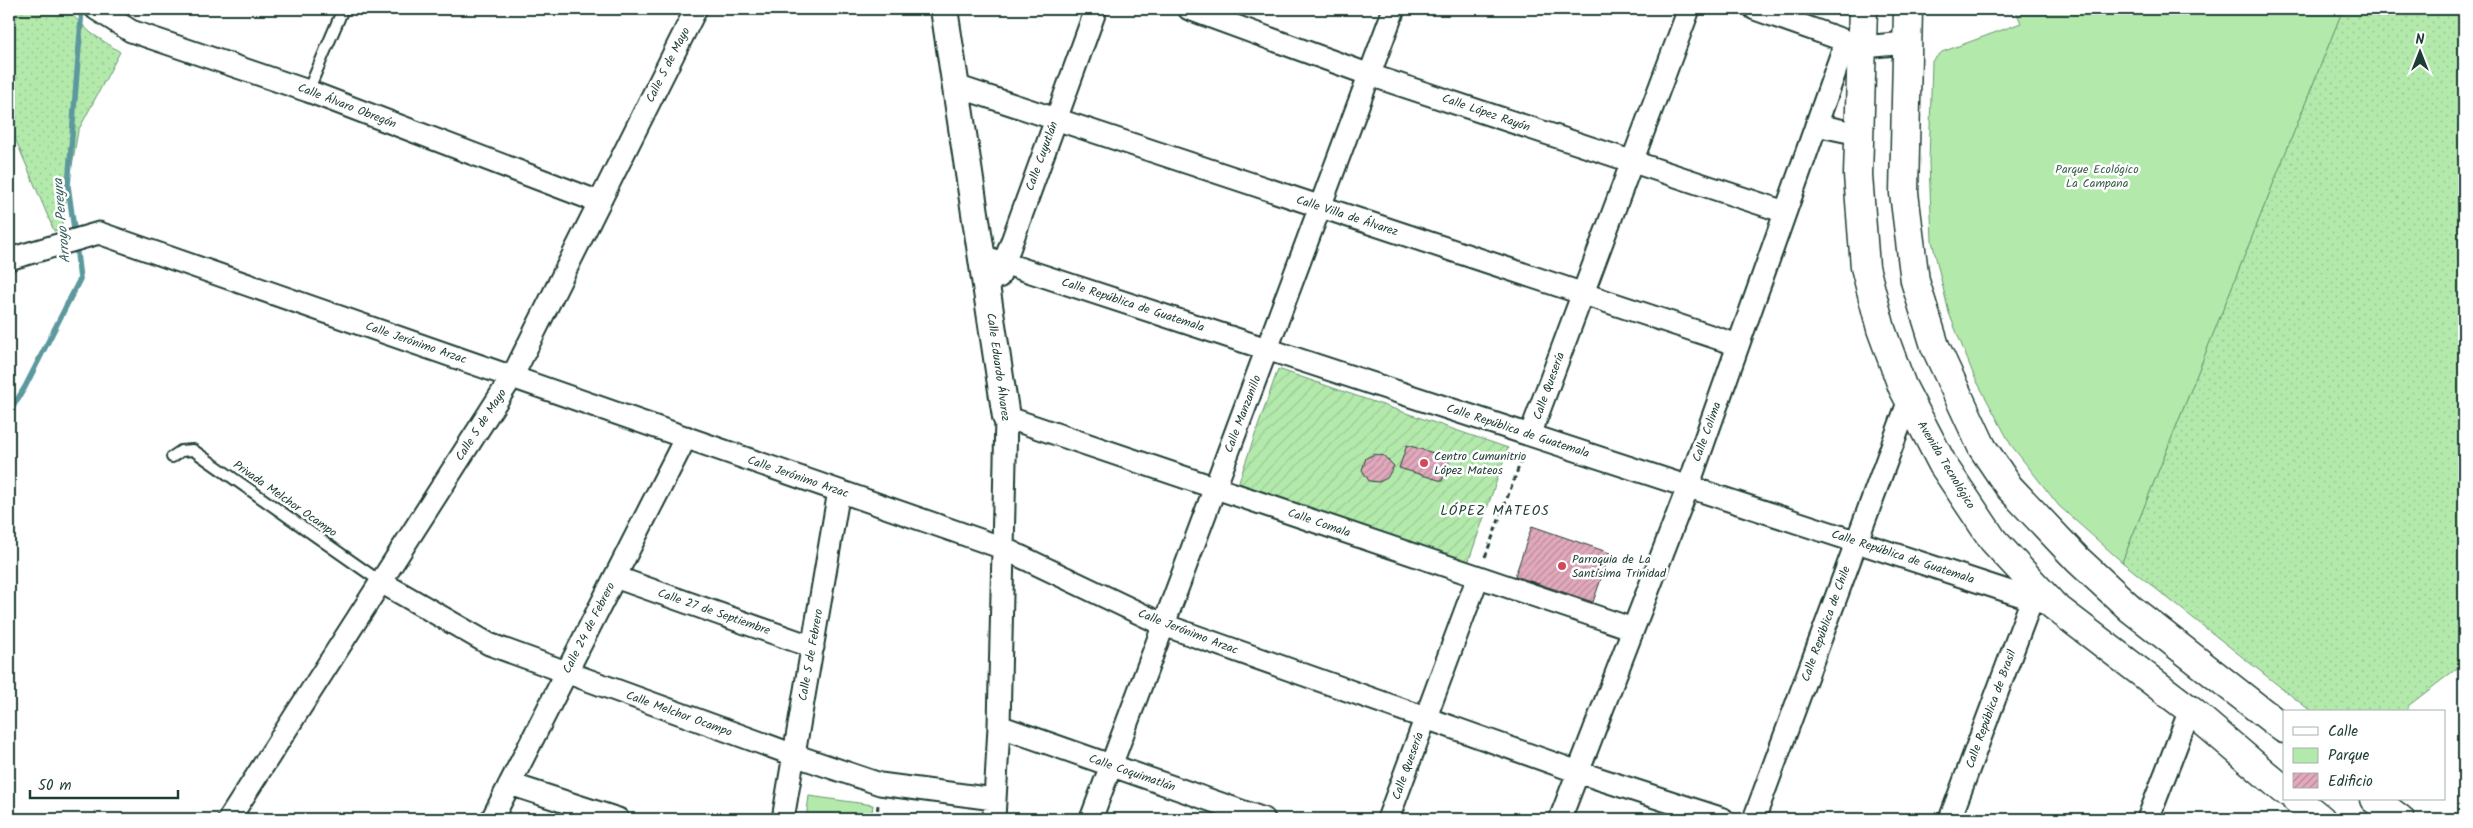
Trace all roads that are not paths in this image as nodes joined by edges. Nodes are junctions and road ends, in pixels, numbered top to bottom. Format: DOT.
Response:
graph roads {
  1 [pos="343,9"];
  2 [pos="696,9"];
  3 [pos="944,9"];
  4 [pos="1096,9"];
  5 [pos="1189,9"];
  6 [pos="1394,9"];
  7 [pos="1689,9"];
  8 [pos="1755,9"];
  9 [pos="1863,9"];
  10 [pos="1908,9"];
  11 [pos="98,11"];
  12 [pos="1906,42"];
  13 [pos="1854,44"];
  14 [pos="1370,74"];
  15 [pos="956,86"];
  16 [pos="308,91"];
  17 [pos="1056,119"];
  18 [pos="1816,124"];
  19 [pos="1859,134"];
  20 [pos="1632,162"];
  21 [pos="599,202"];
  22 [pos="1320,207"];
  23 [pos="1785,212"];
  24 [pos="9,259"];
  25 [pos="993,260"];
  26 [pos="1583,294"];
  27 [pos="1738,345"];
  28 [pos="1267,349"];
  29 [pos="512,377"];
  30 [pos="1908,400"];
  31 [pos="1006,417"];
  32 [pos="1530,435"];
  33 [pos="686,437"];
  34 [pos="172,457"];
  35 [pos="1688,487"];
  36 [pos="1215,488"];
  37 [pos="839,491"];
  38 [pos="1856,542"];
  39 [pos="1003,548"];
  40 [pos="615,577"];
  41 [pos="1478,577"];
  42 [pos="381,582"];
  43 [pos="2043,602"];
  44 [pos="1164,625"];
  45 [pos="1633,629"];
  46 [pos="812,647"];
  47 [pos="566,673"];
  48 [pos="2190,710"];
  49 [pos="1426,718"];
  50 [pos="999,726"];
  51 [pos="2283,728"];
  52 [pos="794,755"];
  53 [pos="1111,765"];
  54 [pos="1578,772"];
  55 [pos="510,784"];
  56 [pos="2283,789"];
  57 [pos="2297,800"];
  58 [pos="2375,800"];
  59 [pos="994,809"];
  60 [pos="229,819"];
  61 [pos="492,819"];
  62 [pos="618,819"];
  63 [pos="783,819"];
  64 [pos="1091,819"];
  65 [pos="1264,819"];
  66 [pos="1388,819"];
  67 [pos="1560,819"];
  68 [pos="1723,819"];
  69 [pos="1754,819"];
  70 [pos="1950,819"];
  71 [pos="2148,819"];
  72 [pos="2321,819"];
  73 [pos="2400,819"];
  1 -- 16 [label="lane"];
  2 -- 21 [label="street, Calle 5 de Mayo"];
  3 -- 15 [label="street, Calle Eduardo Álvarez"];
  4 -- 17 [label="street, Calle Cuyutlán"];
  5 -- 14 [label="street, Calle López Rayón"];
  6 -- 14 [label="street, Calle Manzanillo"];
  7 -- 20 [label="street, Calle Quesería"];
  8 -- 13 [label="street"];
  9 -- 13 [label="main road, Avenida Tecnológico"];
  10 -- 12 [label="main road"];
  11 -- 16 [label="street, Calle Álvaro Obregón"];
  12 -- 13 [label="street"];
  12 -- 51 [label="main road"];
  13 -- 18 [label="street, Calle Colima"];
  13 -- 19 [label="main road, Avenida Tecnológico"];
  14 -- 20 [label="street, Calle López Rayón"];
  14 -- 22 [label="street, Calle Manzanillo"];
  15 -- 17 [label="street, Calle Villa de Álvarez"];
  15 -- 25 [label="street, Calle Eduardo Álvarez"];
  16 -- 21 [label="street, Calle Álvaro Obregón"];
  17 -- 22 [label="street, Calle Villa de Álvarez"];
  17 -- 25 [label="street, Calle Cuyutlán"];
  18 -- 19 [label="street"];
  18 -- 23 [label="street, Calle Colima"];
  19 -- 30 [label="main road, Avenida Tecnológico"];
  20 -- 23 [label="street, Calle López Rayón"];
  20 -- 26 [label="street, Calle Quesería"];
  21 -- 29 [label="street, Calle 5 de Mayo"];
  22 -- 26 [label="street, Calle Villa de Álvarez"];
  22 -- 28 [label="street, Calle Manzanillo"];
  23 -- 27 [label="street, Calle Colima"];
  24 -- 29 [label="street, Calle Jerónimo Arzac"];
  25 -- 28 [label="street, Calle República de Guatemala"];
  25 -- 31 [label="street, Calle Eduardo Álvarez"];
  26 -- 27 [label="street, Calle Villa de Álvarez"];
  26 -- 32 [label="street, Calle Quesería"];
  27 -- 35 [label="street, Calle Colima"];
  28 -- 32 [label="street, Calle República de Guatemala"];
  28 -- 36 [label="street, Calle Manzanillo"];
  29 -- 33 [label="street, Calle Jerónimo Arzac"];
  29 -- 42 [label="street, Calle 5 de Mayo"];
  30 -- 38 [label="street, Calle República de Chile"];
  30 -- 43 [label="main road, Avenida Tecnológico"];
  31 -- 36 [label="street, Calle Comala"];
  31 -- 39 [label="street, Calle Eduardo Álvarez"];
  32 -- 35 [label="street, Calle República de Guatemala"];
  33 -- 37 [label="street, Calle Jerónimo Arzac"];
  33 -- 40 [label="street, Calle 24 de Febrero"];
  34 -- 42 [label="lane, Privada Melchor Ocampo"];
  35 -- 38 [label="street, Calle República de Guatemala"];
  35 -- 45 [label="street, Calle Colima"];
  36 -- 41 [label="street, Calle Comala"];
  36 -- 44 [label="street, Calle Manzanillo"];
  37 -- 39 [label="street, Calle Jerónimo Arzac"];
  37 -- 46 [label="street, Calle 5 de Febrero"];
  38 -- 43 [label="street, Calle República de Guatemala"];
  38 -- 69 [label="street, Calle República de Chile"];
  39 -- 44 [label="street, Calle Jerónimo Arzac"];
  39 -- 50 [label="street, Calle Eduardo Álvarez"];
  40 -- 46 [label="street, Calle 27 de Septiembre"];
  40 -- 47 [label="street, Calle 24 de Febrero"];
  41 -- 45 [label="street, Calle Comala"];
  41 -- 49 [label="street, Calle Quesería"];
  42 -- 47 [label="street, Calle Melchor Ocampo"];
  42 -- 60 [label="street, Calle 5 de Mayo"];
  43 -- 48 [label="main road, Avenida Tecnológico"];
  43 -- 70 [label="street, Calle República de Brasil"];
  44 -- 49 [label="street, Calle Jerónimo Arzac"];
  44 -- 53 [label="street, Calle Manzanillo"];
  45 -- 54 [label="street, Calle Colima"];
  46 -- 52 [label="street, Calle 5 de Febrero"];
  47 -- 52 [label="street, Calle Melchor Ocampo"];
  47 -- 55 [label="street, Calle 24 de Febrero"];
  48 -- 56 [label="main road, Avenida Tecnológico"];
  48 -- 71 [label="street"];
  49 -- 54 [label="street, Calle Jerónimo Arzac"];
  49 -- 66 [label="street, Calle Quesería"];
  50 -- 53 [label="street, Calle Coquimatlán"];
  50 -- 59 [label="street, Calle Eduardo Álvarez"];
  52 -- 59 [label="street, Calle Melchor Ocampo"];
  52 -- 63 [label="street, Calle 5 de Febrero"];
  53 -- 64 [label="street, Calle Manzanillo"];
  53 -- 65 [label="street, Calle Coquimatlán"];
  54 -- 67 [label="street, Calle Colima"];
  54 -- 68 [label="street, Calle Jerónimo Arzac"];
  55 -- 61 [label="street, Calle 24 de Febrero"];
  55 -- 62 [label="street"];
  57 -- 72 [label="main road"];
  58 -- 73 [label="main road"];
}
